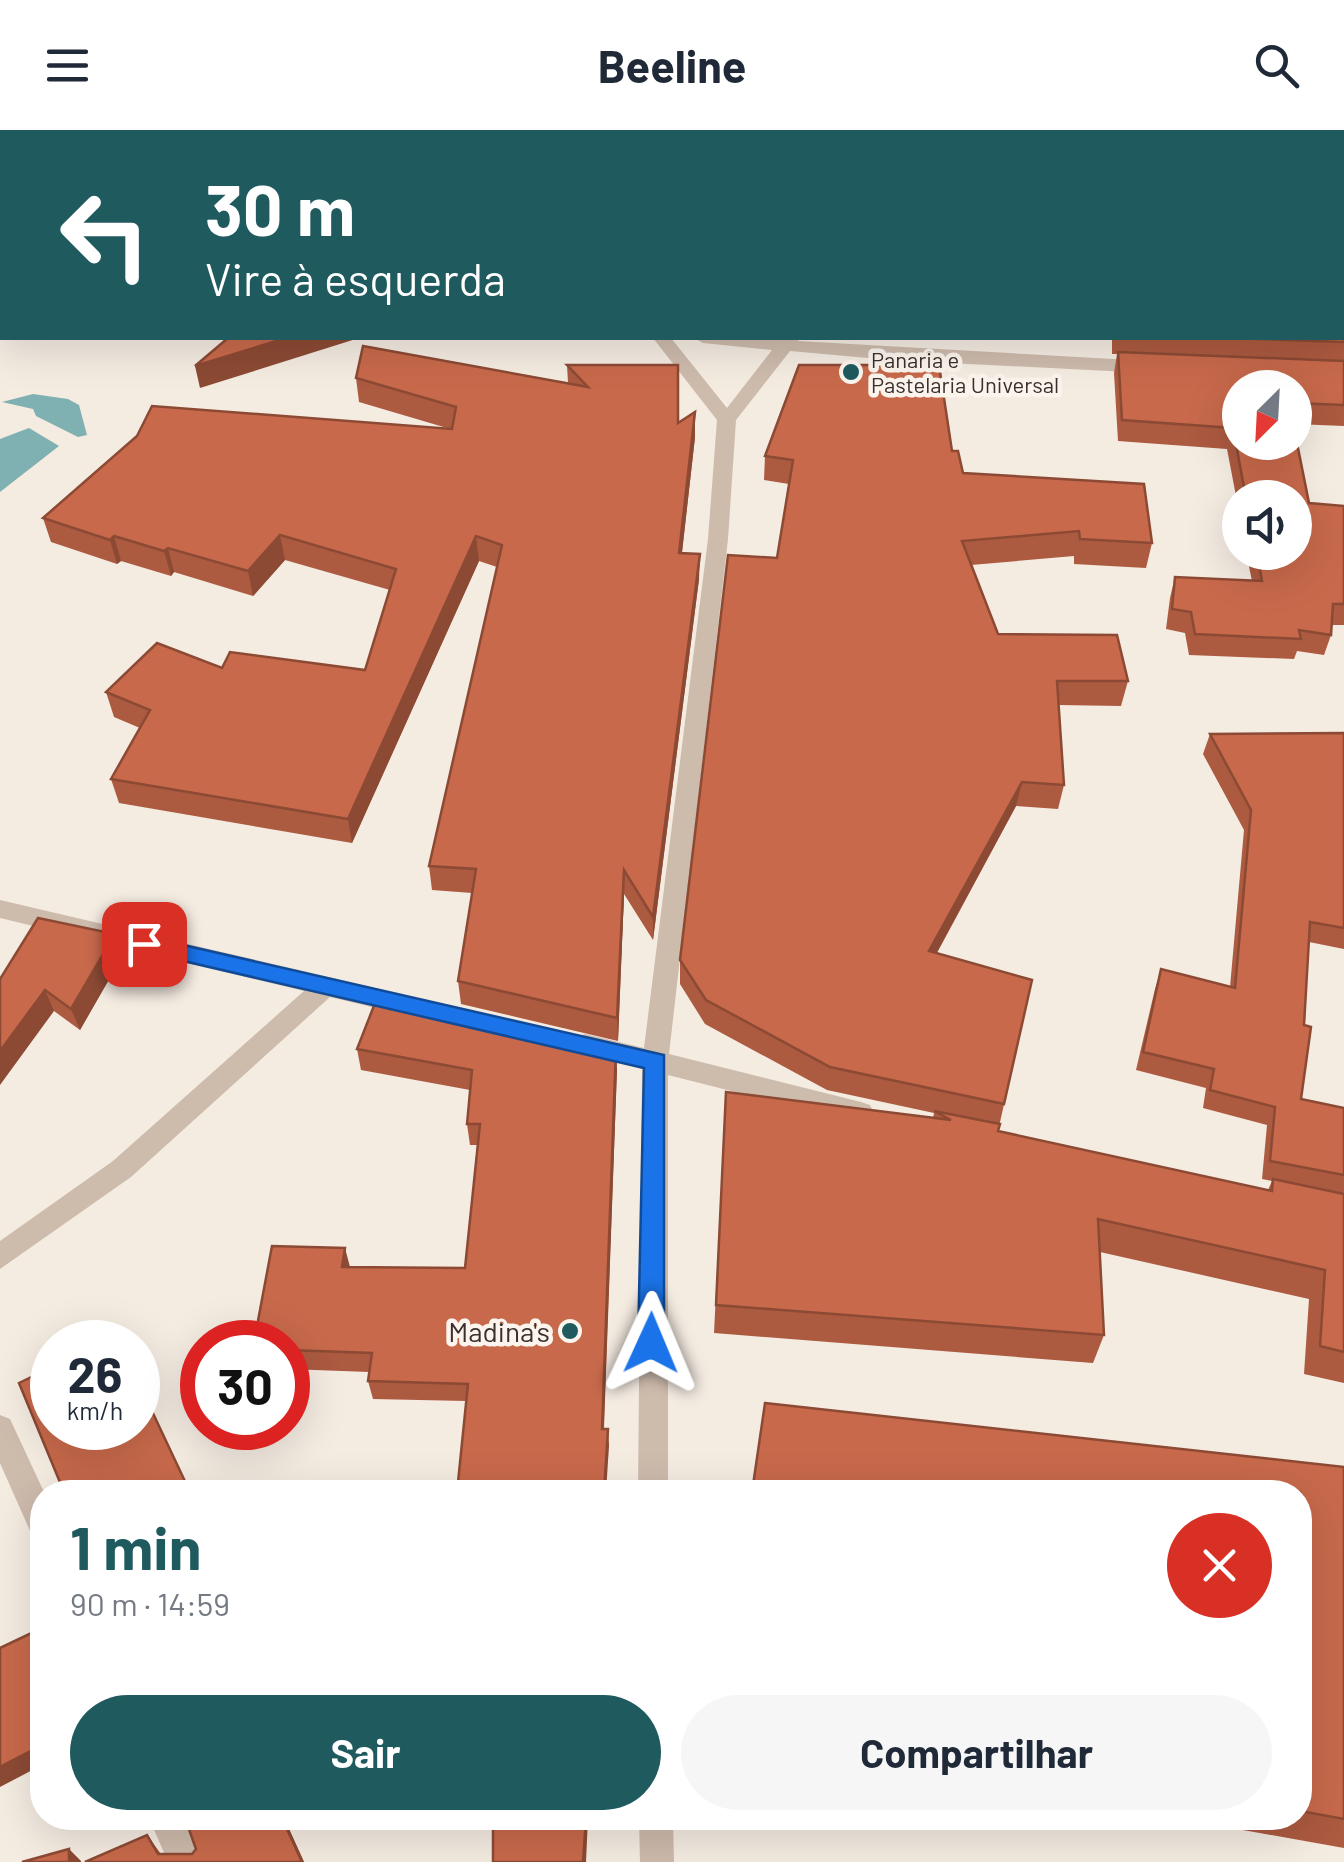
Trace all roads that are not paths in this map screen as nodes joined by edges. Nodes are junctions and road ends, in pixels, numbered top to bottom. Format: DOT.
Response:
graph roads {
  1 [pos="664,340"];
  2 [pos="760,340"];
  3 [pos="788,341"];
  4 [pos="1174,368"];
  5 [pos="727,420"];
  6 [pos="0,909"];
  7 [pos="324,988"];
  8 [pos="439,1012"];
  9 [pos="568,1040"];
  10 [pos="656,1062"];
  11 [pos="893,1120"];
  12 [pos="0,1257"];
  13 [pos="0,1429"];
  14 [pos="653,1480"];
  15 [pos="30,1497"];
  16 [pos="171,1830"];
  17 [pos="656,1830"];
  18 [pos="185,1862"];
  19 [pos="657,1862"];
  1 -- 5 [label="street"];
  2 -- 3 [label="street"];
  3 -- 4 [label="street"];
  3 -- 5 [label="street"];
  5 -- 10 [label="street"];
  6 -- 7 [label="street"];
  7 -- 8 [label="street"];
  7 -- 12 [label="street"];
  9 -- 10 [label="street"];
  10 -- 11 [label="street"];
  10 -- 14 [label="street"];
  13 -- 15 [label="street"];
  16 -- 18 [label="street"];
  17 -- 19 [label="street"];
}
